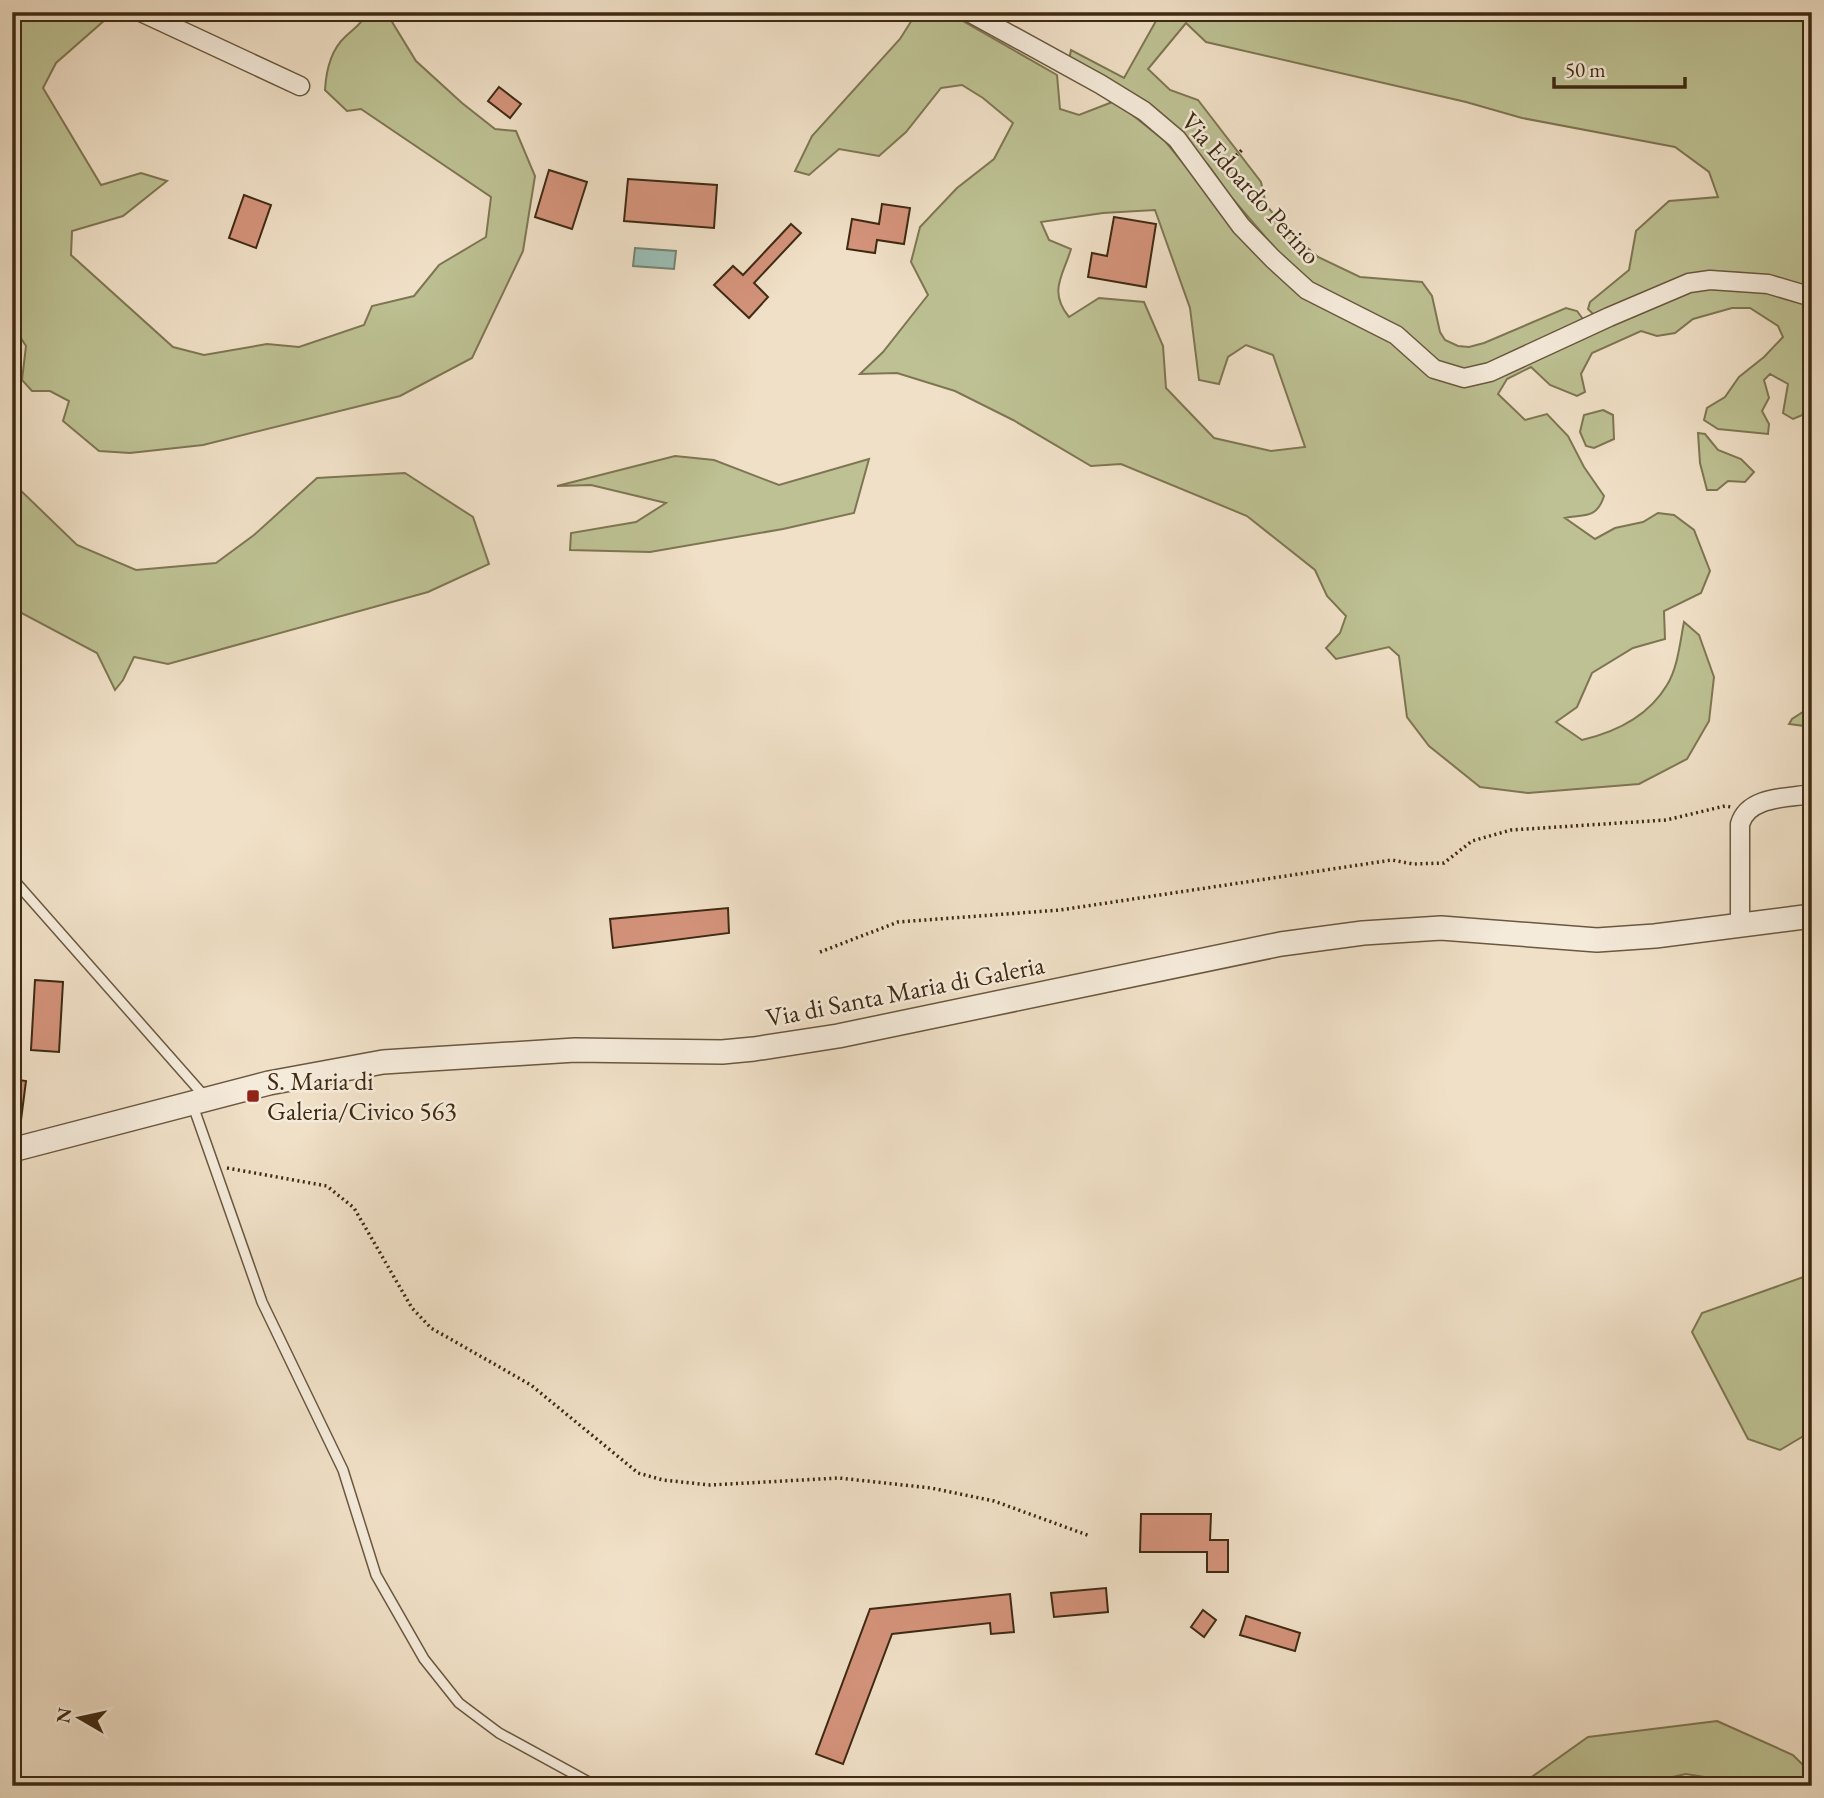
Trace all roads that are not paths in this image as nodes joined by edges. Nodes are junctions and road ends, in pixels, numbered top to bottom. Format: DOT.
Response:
graph roads {
  1 [pos="141,12"];
  2 [pos="969,12"];
  3 [pos="300,86"];
  4 [pos="1812,296"];
  5 [pos="1812,794"];
  6 [pos="12,878"];
  7 [pos="1812,916"];
  8 [pos="1740,926"];
  9 [pos="200,1101"];
  10 [pos="12,1150"];
  11 [pos="596,1786"];
  1 -- 3 [label="street"];
  2 -- 4 [label="street, Via Edoardo Perino"];
  5 -- 8 [label="street"];
  6 -- 9 [label="lane"];
  7 -- 8 [label="street, Via di Santa Maria di Galeria"];
  8 -- 9 [label="street, Via di Santa Maria di Galeria"];
  9 -- 10 [label="street, Via di Santa Maria di Galeria"];
  9 -- 11 [label="lane"];
}
